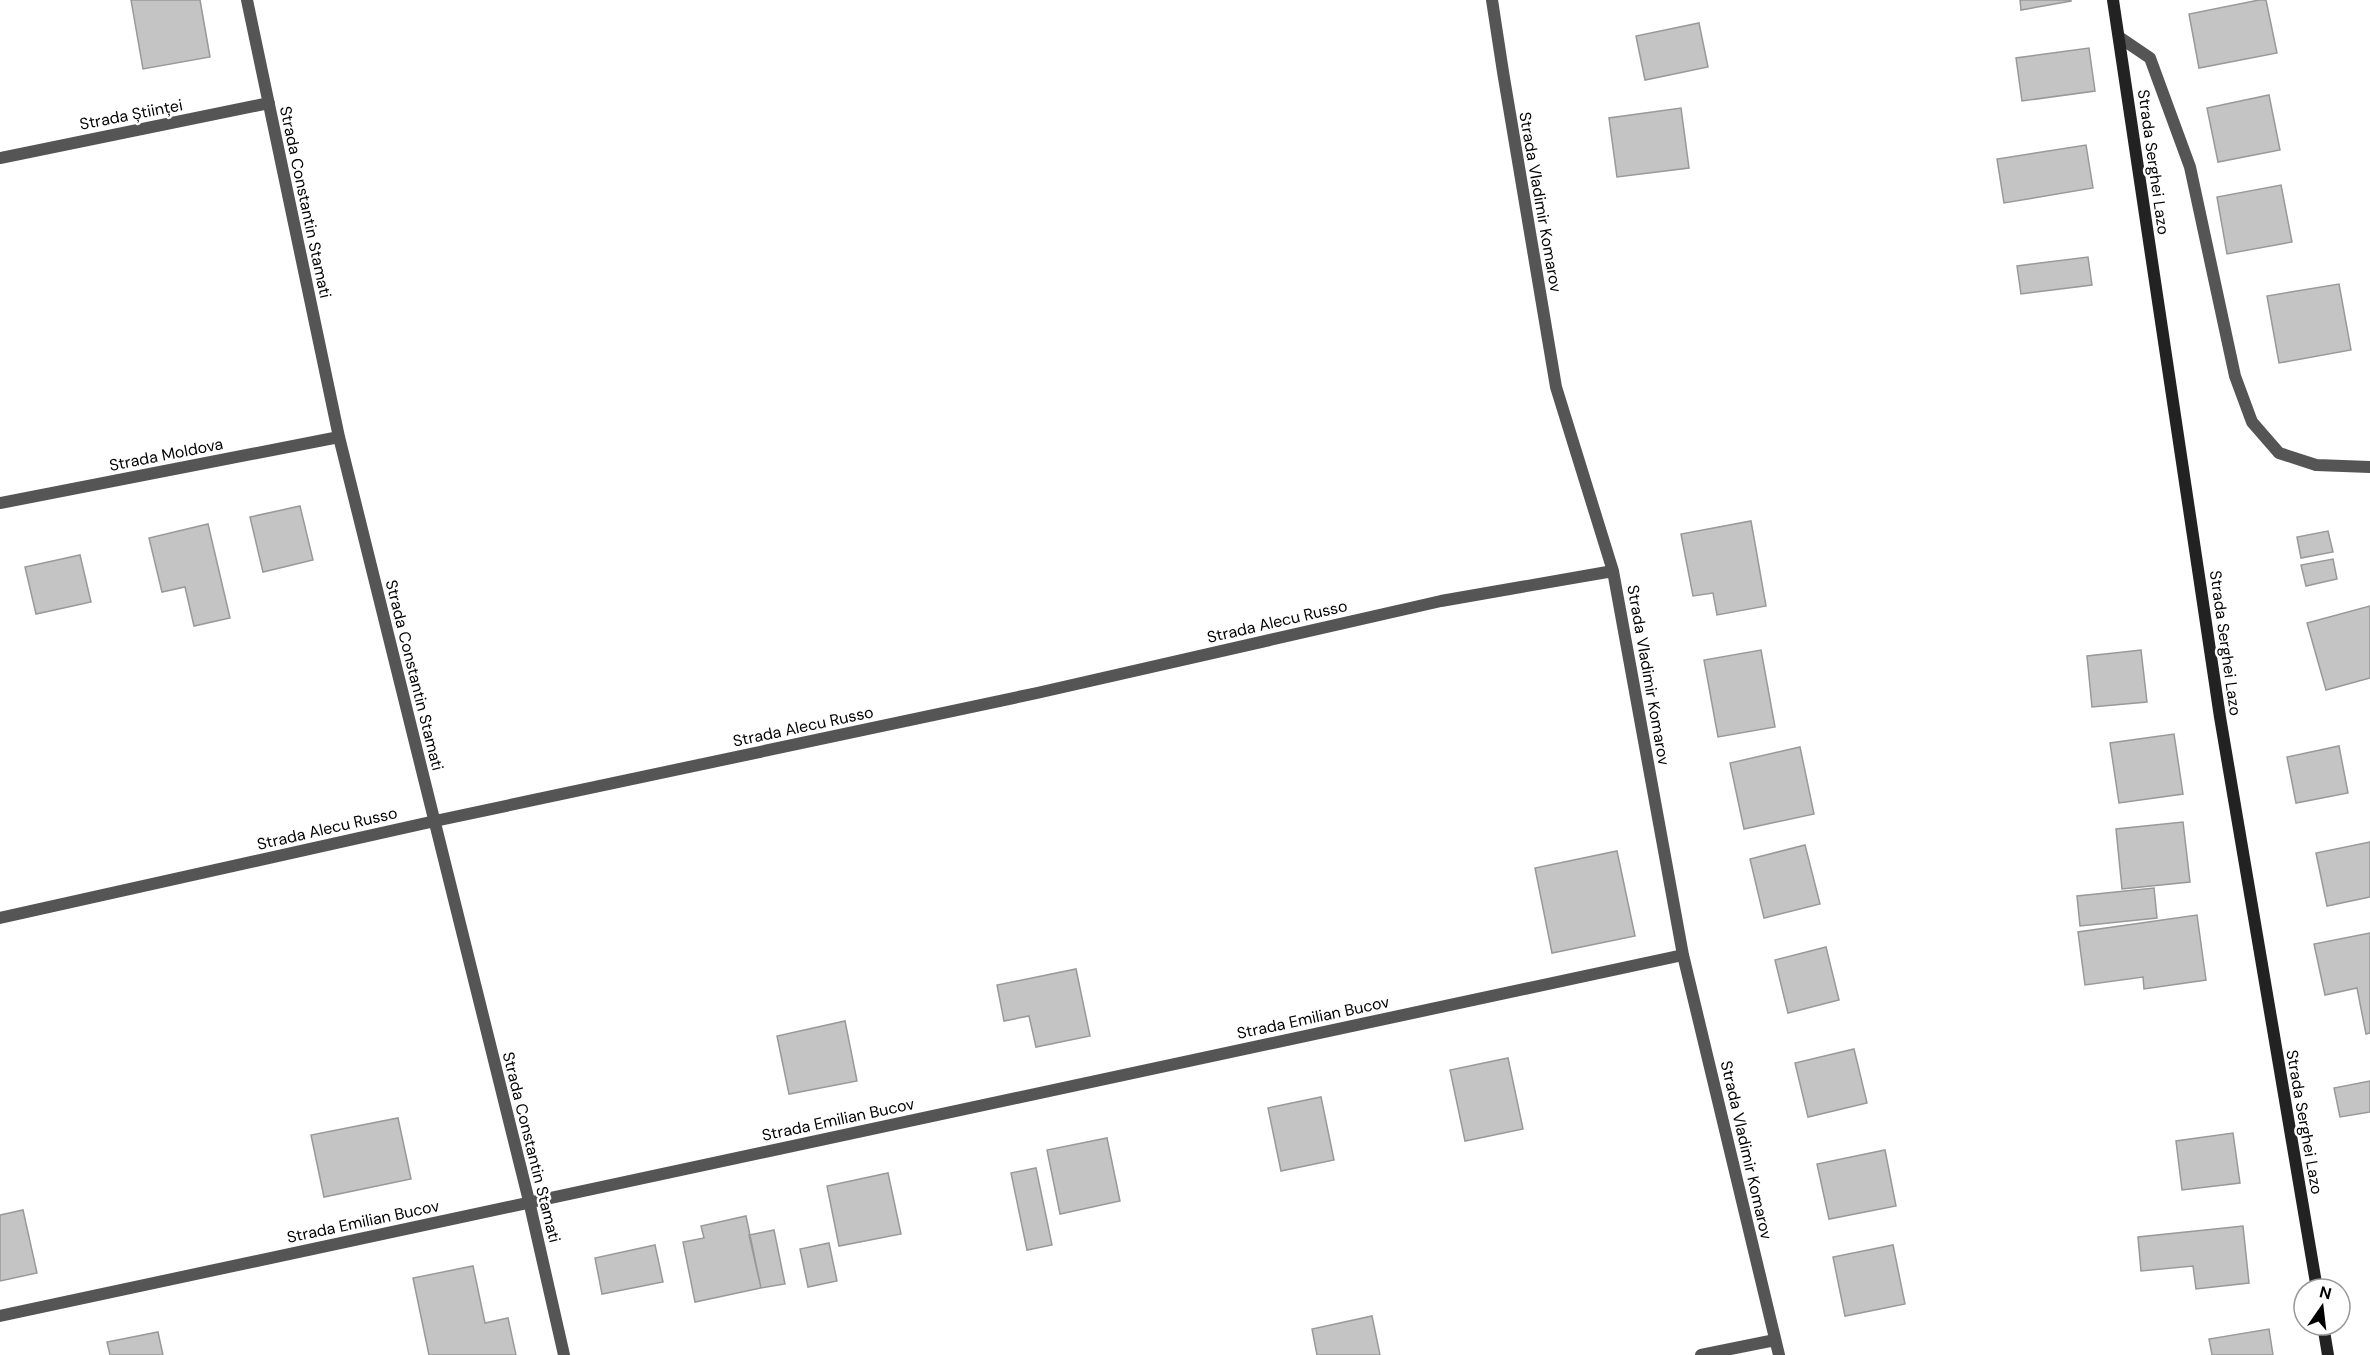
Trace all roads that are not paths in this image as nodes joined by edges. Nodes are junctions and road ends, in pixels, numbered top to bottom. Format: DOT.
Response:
graph roads {
  1 [pos="247,0"];
  2 [pos="1492,0"];
  3 [pos="2113,0"];
  4 [pos="2119,37"];
  5 [pos="269,103"];
  6 [pos="0,158"];
  7 [pos="339,437"];
  8 [pos="2370,467"];
  9 [pos="0,503"];
  10 [pos="1613,571"];
  11 [pos="435,821"];
  12 [pos="0,918"];
  13 [pos="1683,955"];
  14 [pos="529,1201"];
  15 [pos="2315,1277"];
  16 [pos="0,1316"];
  17 [pos="2325,1337"];
  18 [pos="1775,1340"];
  19 [pos="564,1355"];
  20 [pos="1701,1355"];
  21 [pos="1779,1355"];
  22 [pos="2328,1355"];
  1 -- 5 [label="street, Strada Constantin Stamati"];
  2 -- 10 [label="street, Strada Vladimir Komarov"];
  3 -- 4 [label="street, Strada Serghei Lazo"];
  4 -- 8 [label="street"];
  4 -- 15 [label="street, Strada Serghei Lazo"];
  5 -- 6 [label="street, Strada Științei"];
  5 -- 7 [label="street, Strada Constantin Stamati"];
  7 -- 9 [label="street, Strada Moldova"];
  7 -- 11 [label="street, Strada Constantin Stamati"];
  10 -- 11 [label="street, Strada Alecu Russo"];
  10 -- 13 [label="street, Strada Vladimir Komarov"];
  11 -- 12 [label="street, Strada Alecu Russo"];
  11 -- 14 [label="street, Strada Constantin Stamati"];
  13 -- 14 [label="street, Strada Emilian Bucov"];
  13 -- 18 [label="street, Strada Vladimir Komarov"];
  14 -- 16 [label="street, Strada Emilian Bucov"];
  14 -- 19 [label="street, Strada Constantin Stamati"];
  17 -- 22 [label="street"];
  18 -- 20 [label="street"];
  18 -- 21 [label="street, Strada Vladimir Komarov"];
}
